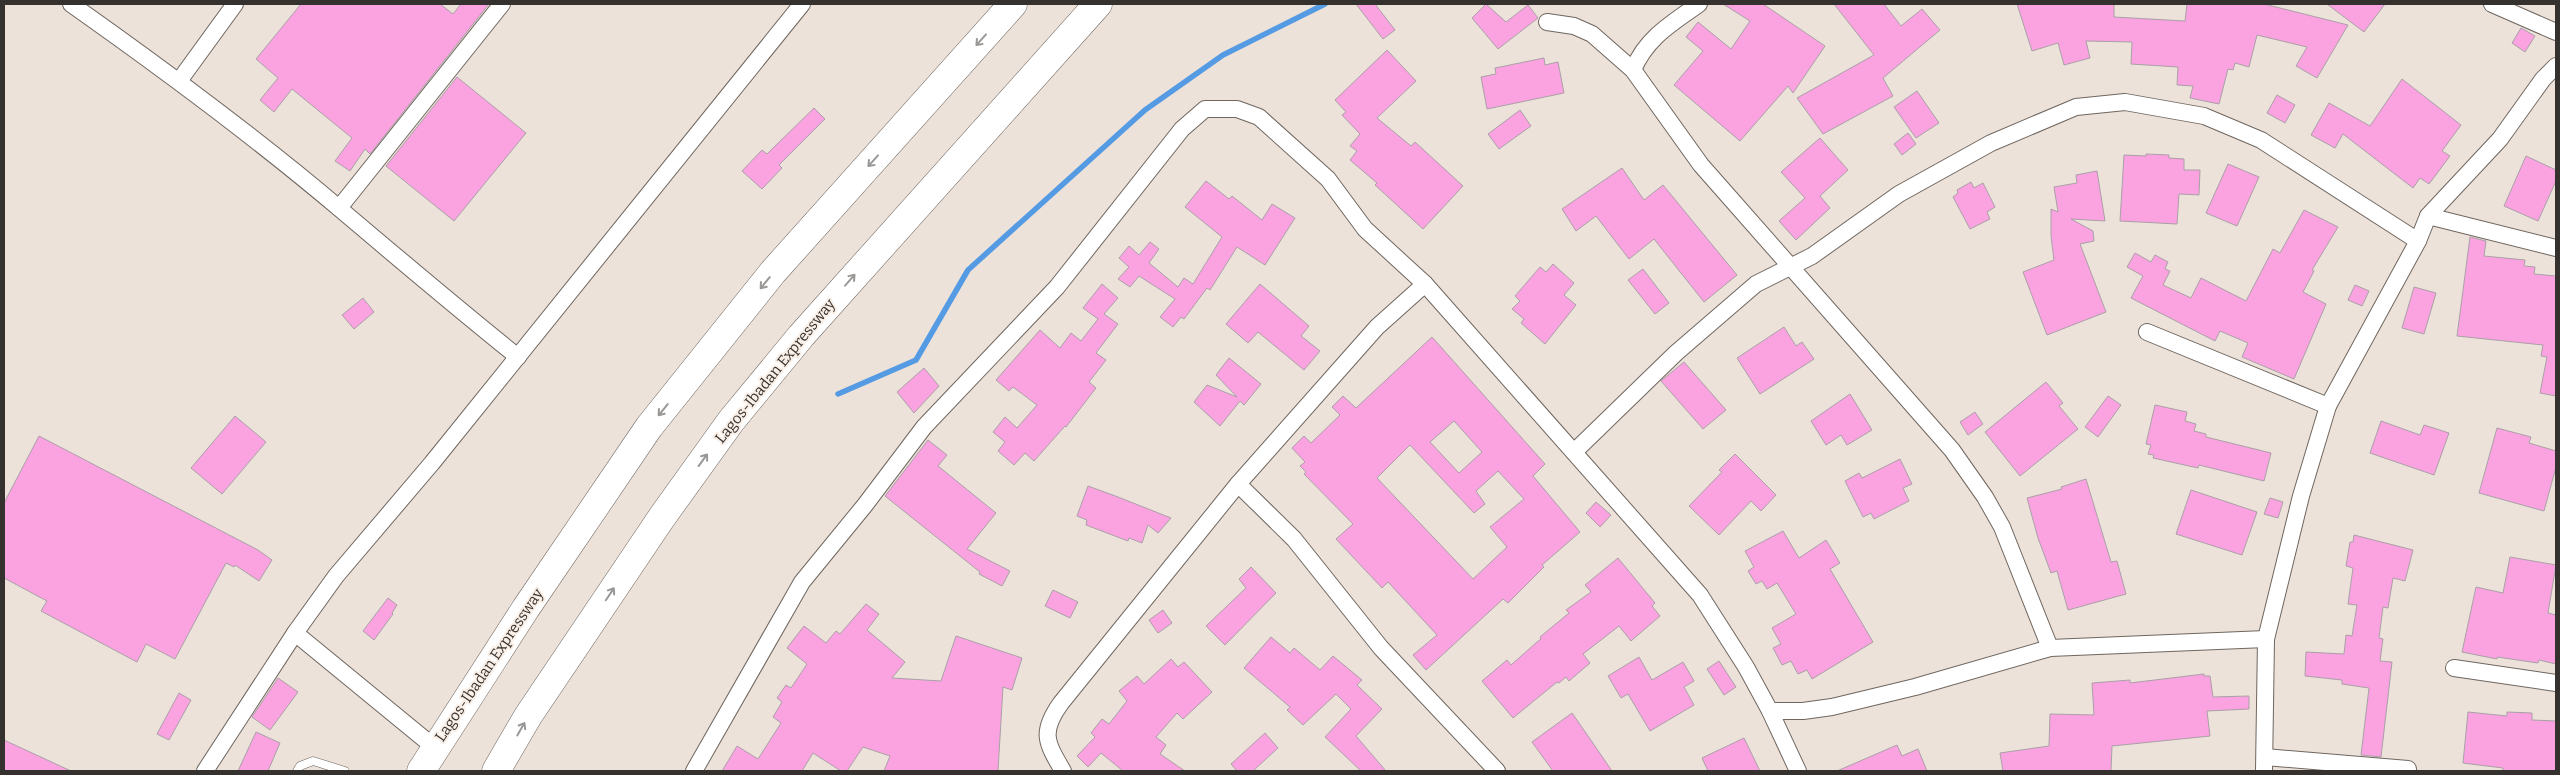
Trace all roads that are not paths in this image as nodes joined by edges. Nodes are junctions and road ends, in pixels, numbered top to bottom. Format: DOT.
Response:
graph roads {
  1 [pos="71,4"];
  2 [pos="235,4"];
  3 [pos="502,4"];
  4 [pos="802,4"];
  5 [pos="1014,4"];
  6 [pos="1098,4"];
  7 [pos="1699,4"];
  8 [pos="2492,4"];
  9 [pos="1547,22"];
  10 [pos="2556,32"];
  11 [pos="2556,66"];
  12 [pos="1632,70"];
  13 [pos="179,81"];
  14 [pos="339,208"];
  15 [pos="2428,216"];
  16 [pos="2418,241"];
  17 [pos="2556,248"];
  18 [pos="1791,265"];
  19 [pos="1425,284"];
  20 [pos="2147,332"];
  21 [pos="518,357"];
  22 [pos="2328,406"];
  23 [pos="1574,452"];
  24 [pos="1238,484"];
  25 [pos="295,632"];
  26 [pos="2266,639"];
  27 [pos="2050,648"];
  28 [pos="2454,668"];
  29 [pos="2556,683"];
  30 [pos="1770,711"];
  31 [pos="434,747"];
  32 [pos="2265,764"];
  33 [pos="1489,769"];
  34 [pos="2408,769"];
  35 [pos="205,771"];
  36 [pos="297,771"];
  37 [pos="345,771"];
  38 [pos="421,771"];
  39 [pos="496,771"];
  40 [pos="694,771"];
  41 [pos="1063,771"];
  42 [pos="1798,771"];
  1 -- 13 [label="street"];
  2 -- 13 [label="street"];
  3 -- 14 [label="street"];
  4 -- 21 [label="street"];
  5 -- 31 [label="highway, Lagos-Ibadan Expressway, one-way"];
  39 -- 6 [label="highway, Lagos-Ibadan Expressway, one-way"];
  7 -- 12 [label="street"];
  8 -- 10 [label="street"];
  9 -- 12 [label="street"];
  11 -- 15 [label="street"];
  12 -- 18 [label="street"];
  13 -- 14 [label="street"];
  14 -- 21 [label="street"];
  15 -- 16 [label="street"];
  15 -- 17 [label="street"];
  16 -- 18 [label="street"];
  16 -- 22 [label="street"];
  18 -- 23 [label="street"];
  18 -- 27 [label="street"];
  19 -- 23 [label="street"];
  19 -- 24 [label="street"];
  19 -- 40 [label="street"];
  20 -- 22 [label="street"];
  21 -- 25 [label="street"];
  22 -- 26 [label="street"];
  23 -- 30 [label="street"];
  24 -- 33 [label="street"];
  24 -- 41 [label="street"];
  25 -- 31 [label="street"];
  25 -- 35 [label="street"];
  26 -- 27 [label="street"];
  26 -- 32 [label="street"];
  27 -- 30 [label="street"];
  28 -- 29 [label="street"];
  30 -- 42 [label="street"];
  31 -- 38 [label="highway, Lagos-Ibadan Expressway"];
  32 -- 34 [label="street"];
  36 -- 37 [label="lane"];
}
